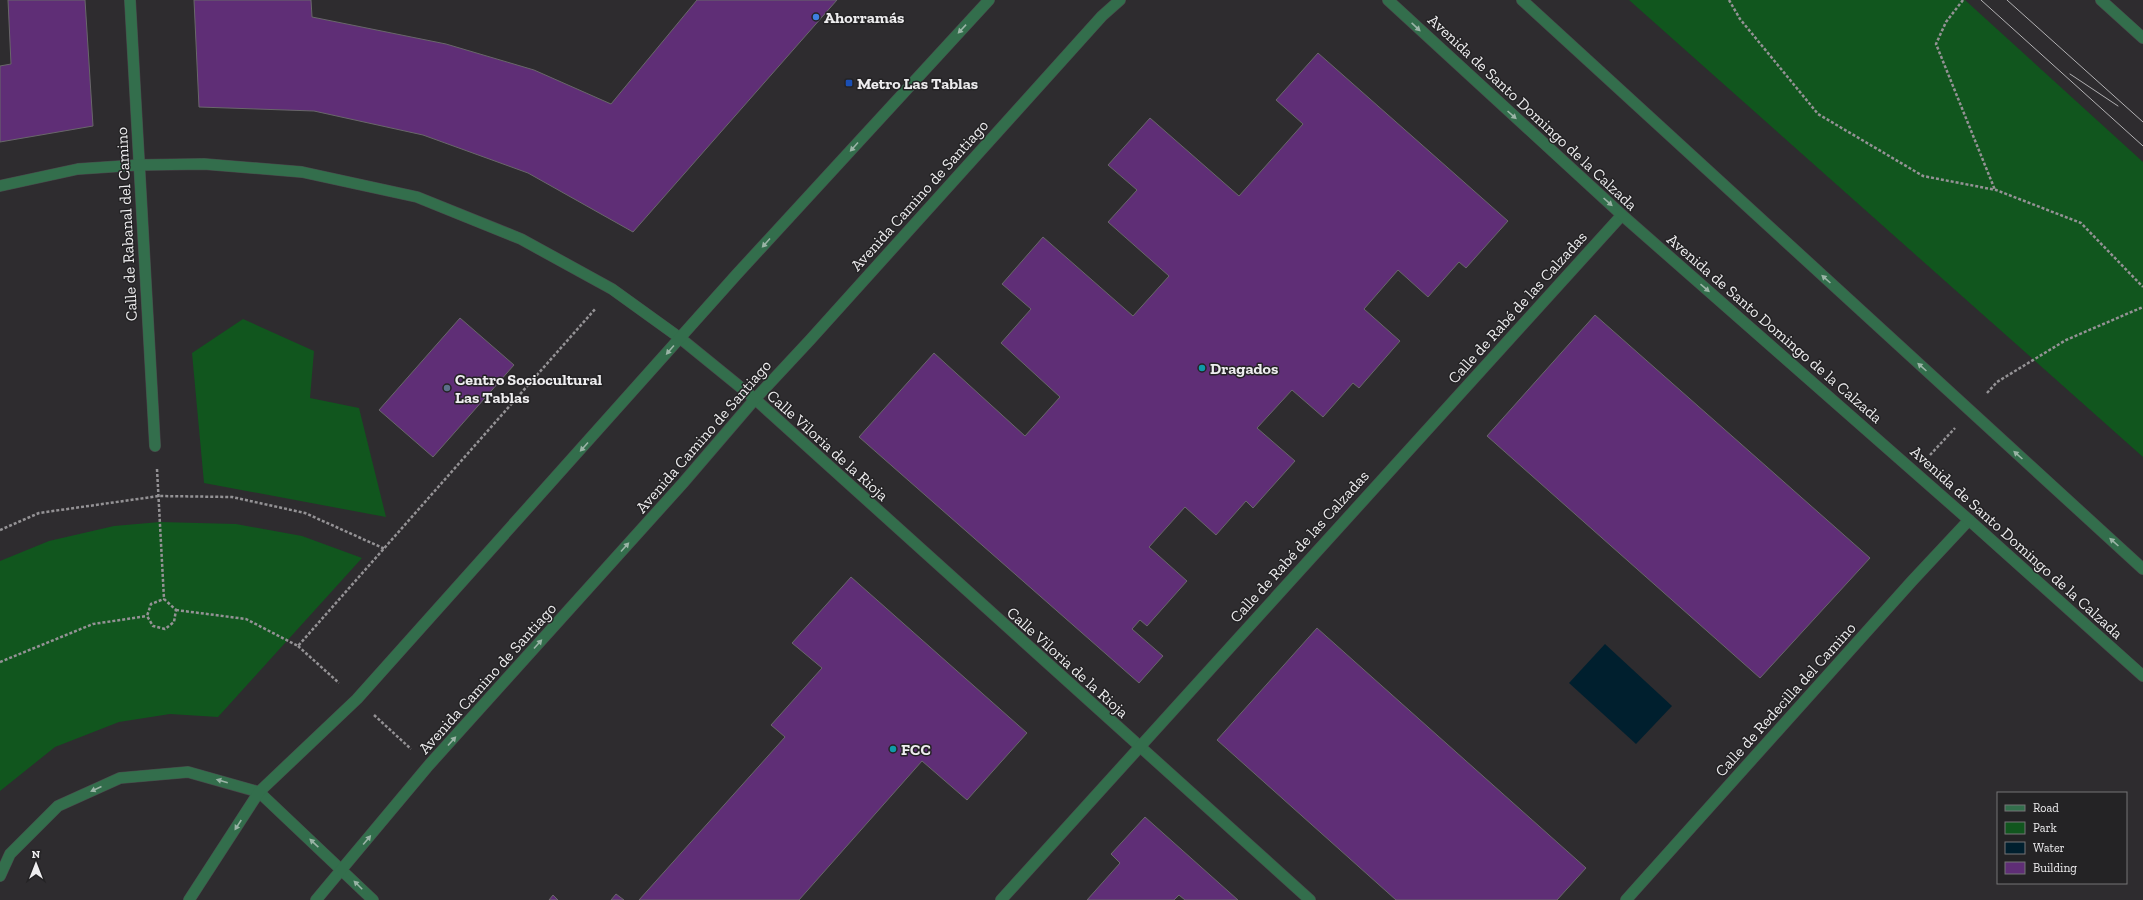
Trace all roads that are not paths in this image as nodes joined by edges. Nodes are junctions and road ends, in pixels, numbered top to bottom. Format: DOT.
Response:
graph roads {
  1 [pos="130,0"];
  2 [pos="989,0"];
  3 [pos="1120,0"];
  4 [pos="1388,0"];
  5 [pos="1522,0"];
  6 [pos="2101,0"];
  7 [pos="2143,38"];
  8 [pos="138,165"];
  9 [pos="0,186"];
  10 [pos="1622,215"];
  11 [pos="680,338"];
  12 [pos="755,399"];
  13 [pos="155,446"];
  14 [pos="1969,520"];
  15 [pos="2143,569"];
  16 [pos="2143,676"];
  17 [pos="1139,747"];
  18 [pos="259,792"];
  19 [pos="342,869"];
  20 [pos="0,876"];
  21 [pos="189,900"];
  22 [pos="316,900"];
  23 [pos="373,900"];
  24 [pos="1001,900"];
  25 [pos="1310,900"];
  26 [pos="1626,900"];
  1 -- 8 [label="street, Calle de Rabanal del Camino"];
  2 -- 11 [label="street, one-way"];
  3 -- 12 [label="street, Avenida Camino de Santiago"];
  4 -- 10 [label="street, Avenida de Santo Domingo de la Calzada, one-way"];
  15 -- 5 [label="street, one-way"];
  6 -- 7 [label="street"];
  8 -- 9 [label="street, Calle Viloria de la Rioja"];
  8 -- 11 [label="street, Calle Viloria de la Rioja"];
  8 -- 13 [label="street, Calle de Rabanal del Camino"];
  10 -- 14 [label="street, Avenida de Santo Domingo de la Calzada, one-way"];
  10 -- 17 [label="street, Calle de Rabé de las Calzadas"];
  11 -- 12 [label="street, Calle Viloria de la Rioja"];
  11 -- 18 [label="street, one-way"];
  12 -- 17 [label="street, Calle Viloria de la Rioja"];
  19 -- 12 [label="street, Avenida Camino de Santiago, one-way"];
  14 -- 16 [label="street, Avenida de Santo Domingo de la Calzada"];
  14 -- 26 [label="street, Calle de Redecilla del Camino"];
  17 -- 24 [label="street, Calle de Rabé de las Calzadas"];
  17 -- 25 [label="street, Calle Viloria de la Rioja"];
  19 -- 18 [label="street, one-way"];
  18 -- 20 [label="street, one-way"];
  18 -- 21 [label="street, one-way"];
  19 -- 22 [label="street, Avenida Camino de Santiago"];
  23 -- 19 [label="street, one-way"];
}
